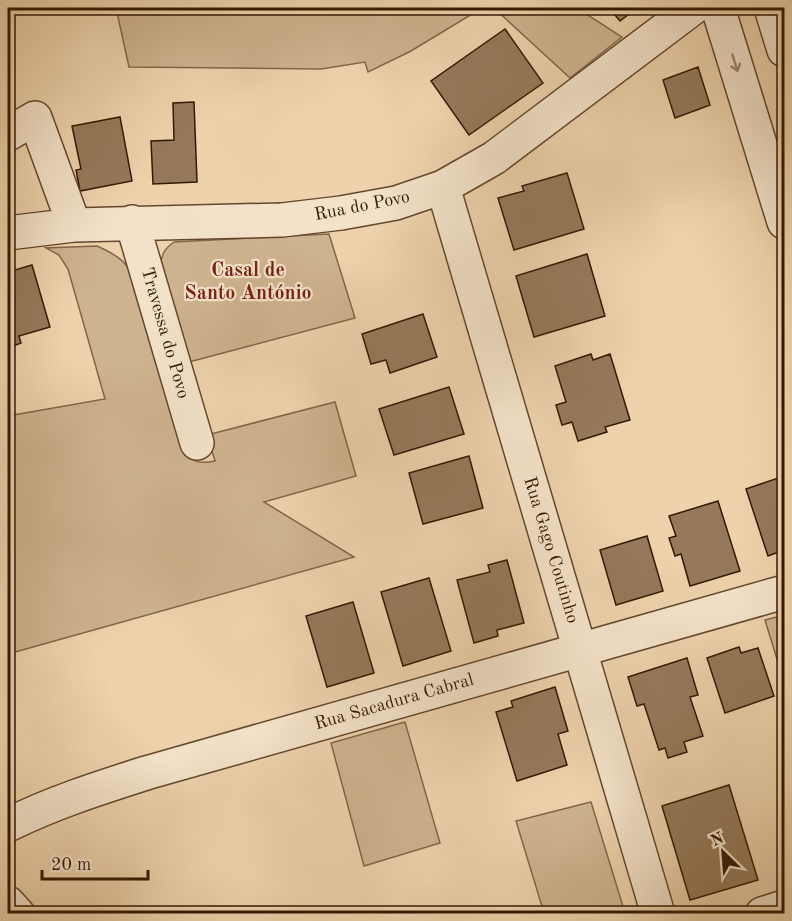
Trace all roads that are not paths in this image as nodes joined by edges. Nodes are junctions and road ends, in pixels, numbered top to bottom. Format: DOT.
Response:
graph roads {
  1 [pos="693,8"];
  2 [pos="718,8"];
  3 [pos="771,8"];
  4 [pos="784,50"];
  5 [pos="8,134"];
  6 [pos="443,187"];
  7 [pos="132,222"];
  8 [pos="784,222"];
  9 [pos="74,225"];
  10 [pos="8,233"];
  11 [pos="197,443"];
  12 [pos="784,592"];
  13 [pos="580,649"];
  14 [pos="8,825"];
  15 [pos="8,903"];
  16 [pos="784,907"];
  17 [pos="18,914"];
  18 [pos="658,914"];
  19 [pos="762,914"];
  1 -- 6 [label="street, Rua do Povo"];
  2 -- 8 [label="street, one-way"];
  3 -- 4 [label="street"];
  5 -- 9 [label="street"];
  6 -- 7 [label="street, Rua do Povo"];
  6 -- 13 [label="street, Rua Gago Coutinho"];
  7 -- 9 [label="street, Rua do Povo"];
  7 -- 11 [label="street, Travessa do Povo"];
  9 -- 10 [label="street, Rua do Povo"];
  12 -- 13 [label="street, Rua Sacadura Cabral"];
  13 -- 14 [label="street, Rua Sacadura Cabral"];
  13 -- 18 [label="street, Rua Gago Coutinho"];
  15 -- 17 [label="street"];
  16 -- 19 [label="street"];
}
